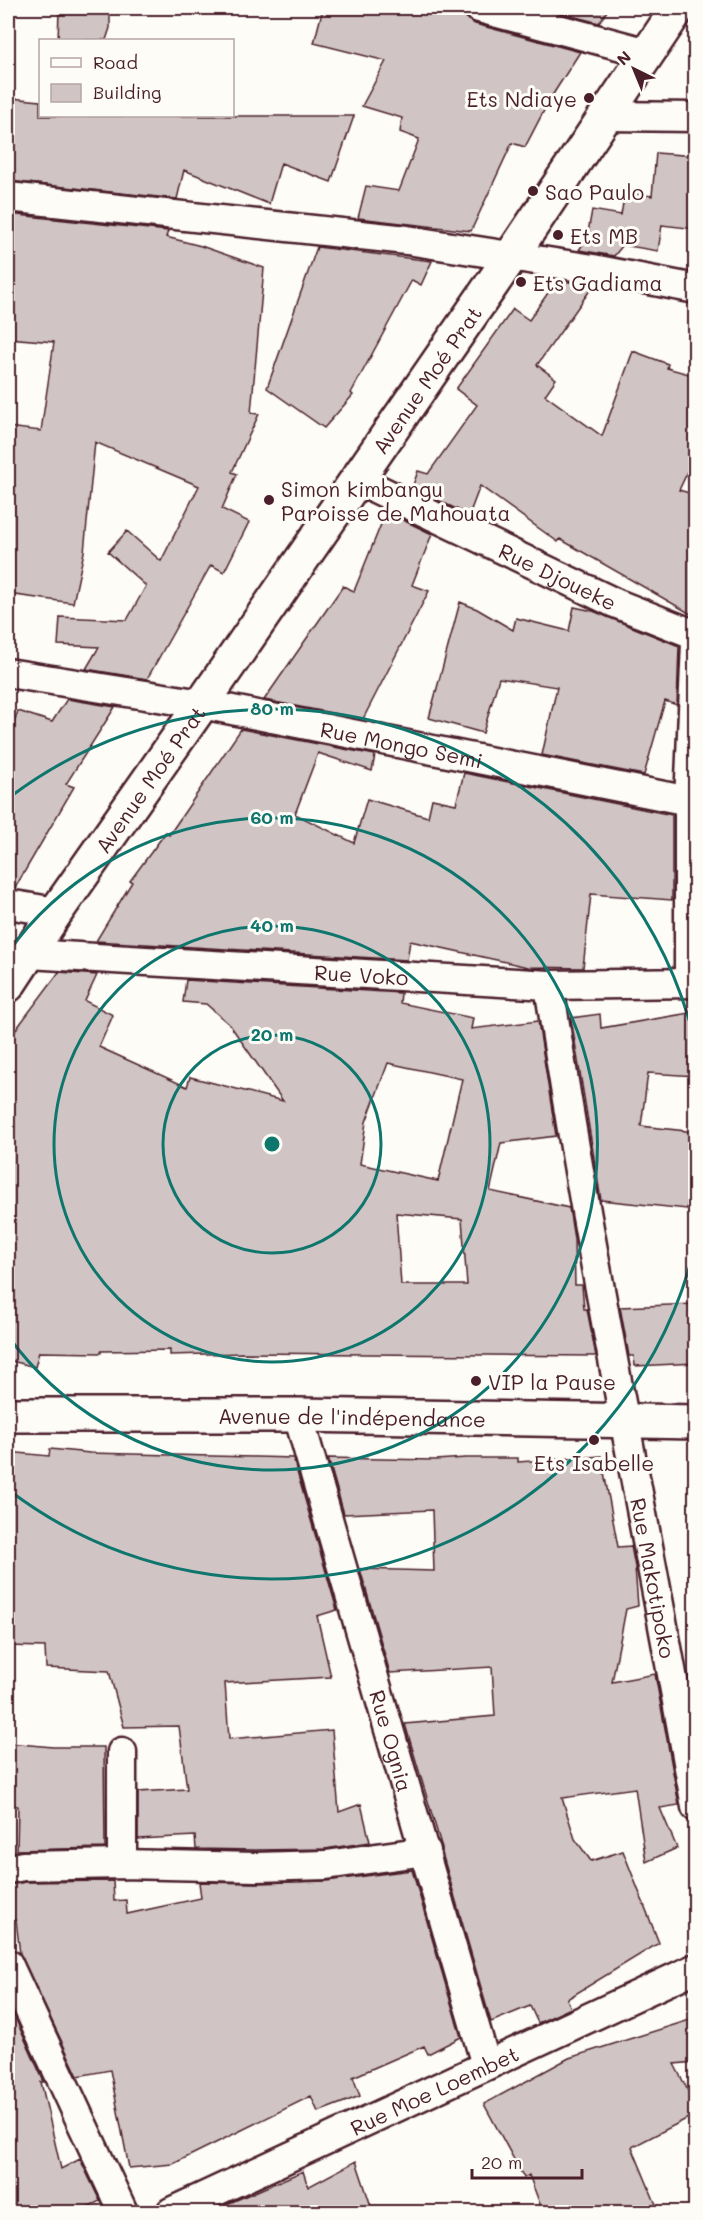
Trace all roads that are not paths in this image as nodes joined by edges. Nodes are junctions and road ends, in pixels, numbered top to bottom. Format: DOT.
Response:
graph roads {
  1 [pos="479,8"];
  2 [pos="678,8"];
  3 [pos="648,53"];
  4 [pos="605,116"];
  5 [pos="696,117"];
  6 [pos="8,196"];
  7 [pos="512,255"];
  8 [pos="696,289"];
  9 [pos="356,479"];
  10 [pos="696,635"];
  11 [pos="696,643"];
  12 [pos="8,673"];
  13 [pos="202,704"];
  14 [pos="688,801"];
  15 [pos="8,904"];
  16 [pos="56,912"];
  17 [pos="29,954"];
  18 [pos="692,983"];
  19 [pos="8,985"];
  20 [pos="549,985"];
  21 [pos="8,1415"];
  22 [pos="298,1415"];
  23 [pos="623,1420"];
  24 [pos="696,1422"];
  25 [pos="122,1752"];
  26 [pos="696,1807"];
  27 [pos="426,1851"];
  28 [pos="122,1864"];
  29 [pos="8,1869"];
  30 [pos="8,1964"];
  31 [pos="696,1968"];
  32 [pos="486,2065"];
  33 [pos="123,2212"];
  34 [pos="171,2212"];
  1 -- 3 [label="street"];
  2 -- 3 [label="street, Avenue Moé Prat"];
  3 -- 4 [label="street, Avenue Moé Prat"];
  4 -- 5 [label="street"];
  4 -- 7 [label="street, Avenue Moé Prat"];
  6 -- 7 [label="street"];
  7 -- 8 [label="street"];
  7 -- 9 [label="street, Avenue Moé Prat"];
  9 -- 10 [label="street, Rue Djoueke"];
  9 -- 13 [label="street, Avenue Moé Prat"];
  11 -- 14 [label="street"];
  12 -- 13 [label="street, Rue Mongo Semi"];
  13 -- 14 [label="street, Rue Mongo Semi"];
  13 -- 16 [label="street, Avenue Moé Prat"];
  14 -- 18 [label="street"];
  15 -- 16 [label="street"];
  16 -- 17 [label="street, Avenue Moé Prat"];
  17 -- 19 [label="street, Avenue Moé Prat"];
  17 -- 20 [label="street, Rue Voko"];
  18 -- 20 [label="street, Rue Voko"];
  20 -- 23 [label="street, Rue Makotipoko"];
  21 -- 22 [label="street, Avenue de l'indépendance"];
  22 -- 23 [label="street, Avenue de l'indépendance"];
  22 -- 27 [label="street, Rue Ognia"];
  23 -- 24 [label="street, Avenue de l'indépendance"];
  23 -- 26 [label="street, Rue Makotipoko"];
  25 -- 28 [label="street"];
  27 -- 28 [label="street"];
  27 -- 32 [label="street, Rue Ognia"];
  28 -- 29 [label="street"];
  30 -- 33 [label="street"];
  31 -- 32 [label="street, Rue Moe Loembet"];
  32 -- 34 [label="street, Rue Moe Loembet"];
}
